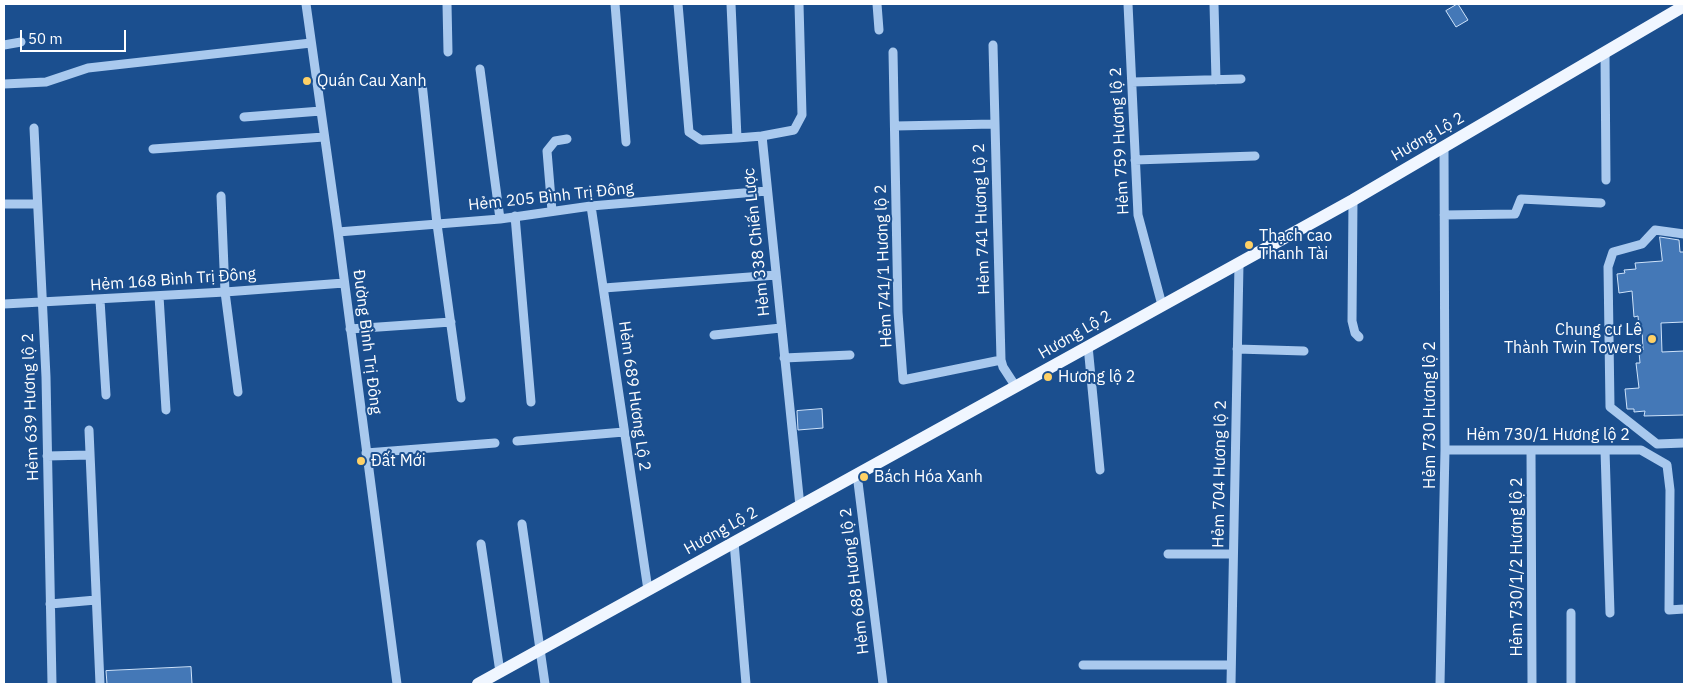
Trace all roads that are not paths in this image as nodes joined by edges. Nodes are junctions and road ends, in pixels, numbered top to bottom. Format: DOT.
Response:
graph roads {
  1 [pos="306,4"];
  2 [pos="446,4"];
  3 [pos="615,4"];
  4 [pos="678,4"];
  5 [pos="731,4"];
  6 [pos="799,4"];
  7 [pos="877,4"];
  8 [pos="1128,4"];
  9 [pos="1214,4"];
  10 [pos="1684,6"];
  11 [pos="879,30"];
  12 [pos="21,42"];
  13 [pos="311,43"];
  14 [pos="4,46"];
  15 [pos="993,46"];
  16 [pos="448,52"];
  17 [pos="893,52"];
  18 [pos="1604,54"];
  19 [pos="480,69"];
  20 [pos="1241,79"];
  21 [pos="1216,80"];
  22 [pos="1132,82"];
  23 [pos="422,83"];
  24 [pos="4,84"];
  25 [pos="321,111"];
  26 [pos="244,117"];
  27 [pos="994,124"];
  28 [pos="895,126"];
  29 [pos="34,128"];
  30 [pos="324,136"];
  31 [pos="762,136"];
  32 [pos="737,138"];
  33 [pos="567,139"];
  34 [pos="626,142"];
  35 [pos="1444,146"];
  36 [pos="154,149"];
  37 [pos="1255,156"];
  38 [pos="1135,160"];
  39 [pos="1606,180"];
  40 [pos="767,191"];
  41 [pos="221,196"];
  42 [pos="1353,200"];
  43 [pos="1601,203"];
  44 [pos="4,204"];
  45 [pos="37,204"];
  46 [pos="591,206"];
  47 [pos="552,211"];
  48 [pos="1444,215"];
  49 [pos="515,216"];
  50 [pos="500,219"];
  51 [pos="437,224"];
  52 [pos="338,232"];
  53 [pos="1684,234"];
  54 [pos="1239,264"];
  55 [pos="776,275"];
  56 [pos="344,283"];
  57 [pos="604,288"];
  58 [pos="225,292"];
  59 [pos="159,296"];
  60 [pos="100,300"];
  61 [pos="42,303"];
  62 [pos="4,304"];
  63 [pos="1162,304"];
  64 [pos="451,322"];
  65 [pos="781,328"];
  66 [pos="350,329"];
  67 [pos="714,335"];
  68 [pos="1359,337"];
  69 [pos="1088,346"];
  70 [pos="1237,350"];
  71 [pos="1304,351"];
  72 [pos="850,355"];
  73 [pos="784,358"];
  74 [pos="1001,360"];
  75 [pos="1016,387"];
  76 [pos="238,392"];
  77 [pos="106,395"];
  78 [pos="461,398"];
  79 [pos="531,402"];
  80 [pos="166,410"];
  81 [pos="89,430"];
  82 [pos="624,432"];
  83 [pos="517,441"];
  84 [pos="495,442"];
  85 [pos="1684,443"];
  86 [pos="1446,450"];
  87 [pos="1531,450"];
  88 [pos="1604,450"];
  89 [pos="366,453"];
  90 [pos="90,455"];
  91 [pos="47,456"];
  92 [pos="1100,470"];
  93 [pos="857,474"];
  94 [pos="800,506"];
  95 [pos="522,524"];
  96 [pos="734,542"];
  97 [pos="481,544"];
  98 [pos="1168,554"];
  99 [pos="1233,554"];
  100 [pos="648,590"];
  101 [pos="96,600"];
  102 [pos="50,604"];
  103 [pos="1684,609"];
  104 [pos="1571,613"];
  105 [pos="1610,613"];
  106 [pos="540,650"];
  107 [pos="1083,665"];
  108 [pos="1231,665"];
  109 [pos="500,672"];
  110 [pos="52,684"];
  111 [pos="100,684"];
  112 [pos="397,684"];
  113 [pos="478,684"];
  114 [pos="545,684"];
  115 [pos="746,684"];
  116 [pos="883,684"];
  117 [pos="1231,684"];
  118 [pos="1440,684"];
  119 [pos="1532,684"];
  120 [pos="1571,684"];
  1 -- 13 [label="street, Đường Bình Trị Đông"];
  2 -- 16 [label="street"];
  3 -- 34 [label="street"];
  4 -- 32 [label="street"];
  5 -- 32 [label="street"];
  6 -- 31 [label="street"];
  7 -- 11 [label="street"];
  8 -- 22 [label="street, Hẻm 759 Hương lộ 2"];
  9 -- 21 [label="street"];
  10 -- 18 [label="main road, Hương Lộ 2"];
  12 -- 14 [label="street"];
  13 -- 24 [label="street"];
  13 -- 25 [label="street, Đường Bình Trị Đông"];
  15 -- 27 [label="street, Hẻm 741 Hương Lộ 2"];
  17 -- 28 [label="street, Hẻm 741/1 Hương lộ 2"];
  18 -- 35 [label="main road, Hương Lộ 2"];
  18 -- 39 [label="street"];
  19 -- 50 [label="street"];
  20 -- 21 [label="street"];
  21 -- 22 [label="street"];
  22 -- 38 [label="street, Hẻm 759 Hương lộ 2"];
  23 -- 51 [label="street"];
  25 -- 26 [label="street"];
  25 -- 30 [label="street, Đường Bình Trị Đông"];
  27 -- 28 [label="street"];
  27 -- 74 [label="street, Hẻm 741 Hương Lộ 2"];
  28 -- 74 [label="street, Hẻm 741/1 Hương lộ 2"];
  29 -- 45 [label="street, Hẻm 639 Hương lộ 2"];
  30 -- 36 [label="street"];
  30 -- 52 [label="street, Đường Bình Trị Đông"];
  31 -- 32 [label="street"];
  31 -- 40 [label="street, Hẻm 338 Chiến Lược"];
  33 -- 47 [label="street"];
  35 -- 42 [label="main road, Hương Lộ 2"];
  35 -- 48 [label="street, Hẻm 730 Hương lộ 2"];
  37 -- 38 [label="street"];
  38 -- 63 [label="street, Hẻm 759 Hương lộ 2"];
  40 -- 46 [label="street, Hẻm 205 Bình Trị Đông"];
  40 -- 55 [label="street, Hẻm 338 Chiến Lược"];
  41 -- 58 [label="street"];
  42 -- 54 [label="main road, Hương Lộ 2"];
  42 -- 68 [label="street"];
  43 -- 48 [label="street"];
  44 -- 45 [label="street"];
  45 -- 61 [label="street, Hẻm 639 Hương lộ 2"];
  46 -- 47 [label="street, Hẻm 205 Bình Trị Đông"];
  46 -- 57 [label="street, Hẻm 689 Hương Lộ 2"];
  47 -- 49 [label="street, Hẻm 205 Bình Trị Đông"];
  48 -- 86 [label="street, Hẻm 730 Hương lộ 2"];
  49 -- 50 [label="street, Hẻm 205 Bình Trị Đông"];
  49 -- 79 [label="street"];
  50 -- 51 [label="street, Hẻm 205 Bình Trị Đông"];
  51 -- 52 [label="street, Hẻm 205 Bình Trị Đông"];
  51 -- 64 [label="street"];
  52 -- 56 [label="street, Đường Bình Trị Đông"];
  53 -- 85 [label="street"];
  54 -- 63 [label="main road, Hương Lộ 2"];
  54 -- 70 [label="street, Hẻm 704 Hương lộ 2"];
  55 -- 57 [label="street"];
  55 -- 65 [label="street, Hẻm 338 Chiến Lược"];
  56 -- 58 [label="street, Hẻm 168 Bình Trị Đông"];
  56 -- 66 [label="street, Đường Bình Trị Đông"];
  57 -- 82 [label="street, Hẻm 689 Hương Lộ 2"];
  58 -- 59 [label="street, Hẻm 168 Bình Trị Đông"];
  58 -- 76 [label="street"];
  59 -- 60 [label="street, Hẻm 168 Bình Trị Đông"];
  59 -- 80 [label="street"];
  60 -- 61 [label="street, Hẻm 168 Bình Trị Đông"];
  60 -- 77 [label="street"];
  61 -- 62 [label="street, Hẻm 168 Bình Trị Đông"];
  61 -- 91 [label="street, Hẻm 639 Hương lộ 2"];
  63 -- 69 [label="main road, Hương Lộ 2"];
  64 -- 66 [label="street"];
  64 -- 78 [label="street"];
  65 -- 67 [label="street"];
  65 -- 73 [label="street, Hẻm 338 Chiến Lược"];
  66 -- 89 [label="street, Đường Bình Trị Đông"];
  69 -- 75 [label="main road, Hương Lộ 2"];
  69 -- 92 [label="street"];
  70 -- 71 [label="street"];
  70 -- 99 [label="street, Hẻm 704 Hương lộ 2"];
  72 -- 73 [label="street"];
  73 -- 94 [label="street, Hẻm 338 Chiến Lược"];
  74 -- 75 [label="street, Hẻm 741 Hương Lộ 2"];
  75 -- 93 [label="main road, Hương Lộ 2"];
  81 -- 90 [label="street"];
  82 -- 83 [label="street"];
  82 -- 100 [label="street, Hẻm 689 Hương Lộ 2"];
  84 -- 89 [label="street"];
  86 -- 87 [label="street, Hẻm 730/1 Hương lộ 2"];
  86 -- 118 [label="street, Hẻm 730 Hương lộ 2"];
  87 -- 88 [label="street, Hẻm 730/1 Hương lộ 2"];
  87 -- 119 [label="street, Hẻm 730/1/2 Hương lộ 2"];
  88 -- 103 [label="street, Hẻm 730/1 Hương lộ 2"];
  88 -- 105 [label="street"];
  89 -- 112 [label="street, Đường Bình Trị Đông"];
  90 -- 91 [label="street"];
  90 -- 101 [label="street"];
  91 -- 102 [label="street, Hẻm 639 Hương lộ 2"];
  93 -- 94 [label="main road, Hương Lộ 2"];
  93 -- 116 [label="street, Hẻm 688 Hương lộ 2"];
  94 -- 96 [label="main road, Hương Lộ 2"];
  95 -- 106 [label="street"];
  96 -- 100 [label="main road, Hương Lộ 2"];
  96 -- 115 [label="street"];
  97 -- 109 [label="street"];
  98 -- 99 [label="street"];
  99 -- 108 [label="street, Hẻm 704 Hương lộ 2"];
  100 -- 106 [label="main road, Hương Lộ 2"];
  101 -- 102 [label="street"];
  101 -- 111 [label="street"];
  102 -- 110 [label="street, Hẻm 639 Hương lộ 2"];
  104 -- 120 [label="street"];
  106 -- 109 [label="main road, Hương Lộ 2"];
  106 -- 114 [label="street"];
  107 -- 108 [label="street"];
  108 -- 117 [label="street, Hẻm 704 Hương lộ 2"];
  109 -- 113 [label="main road, Hương Lộ 2"];
}
